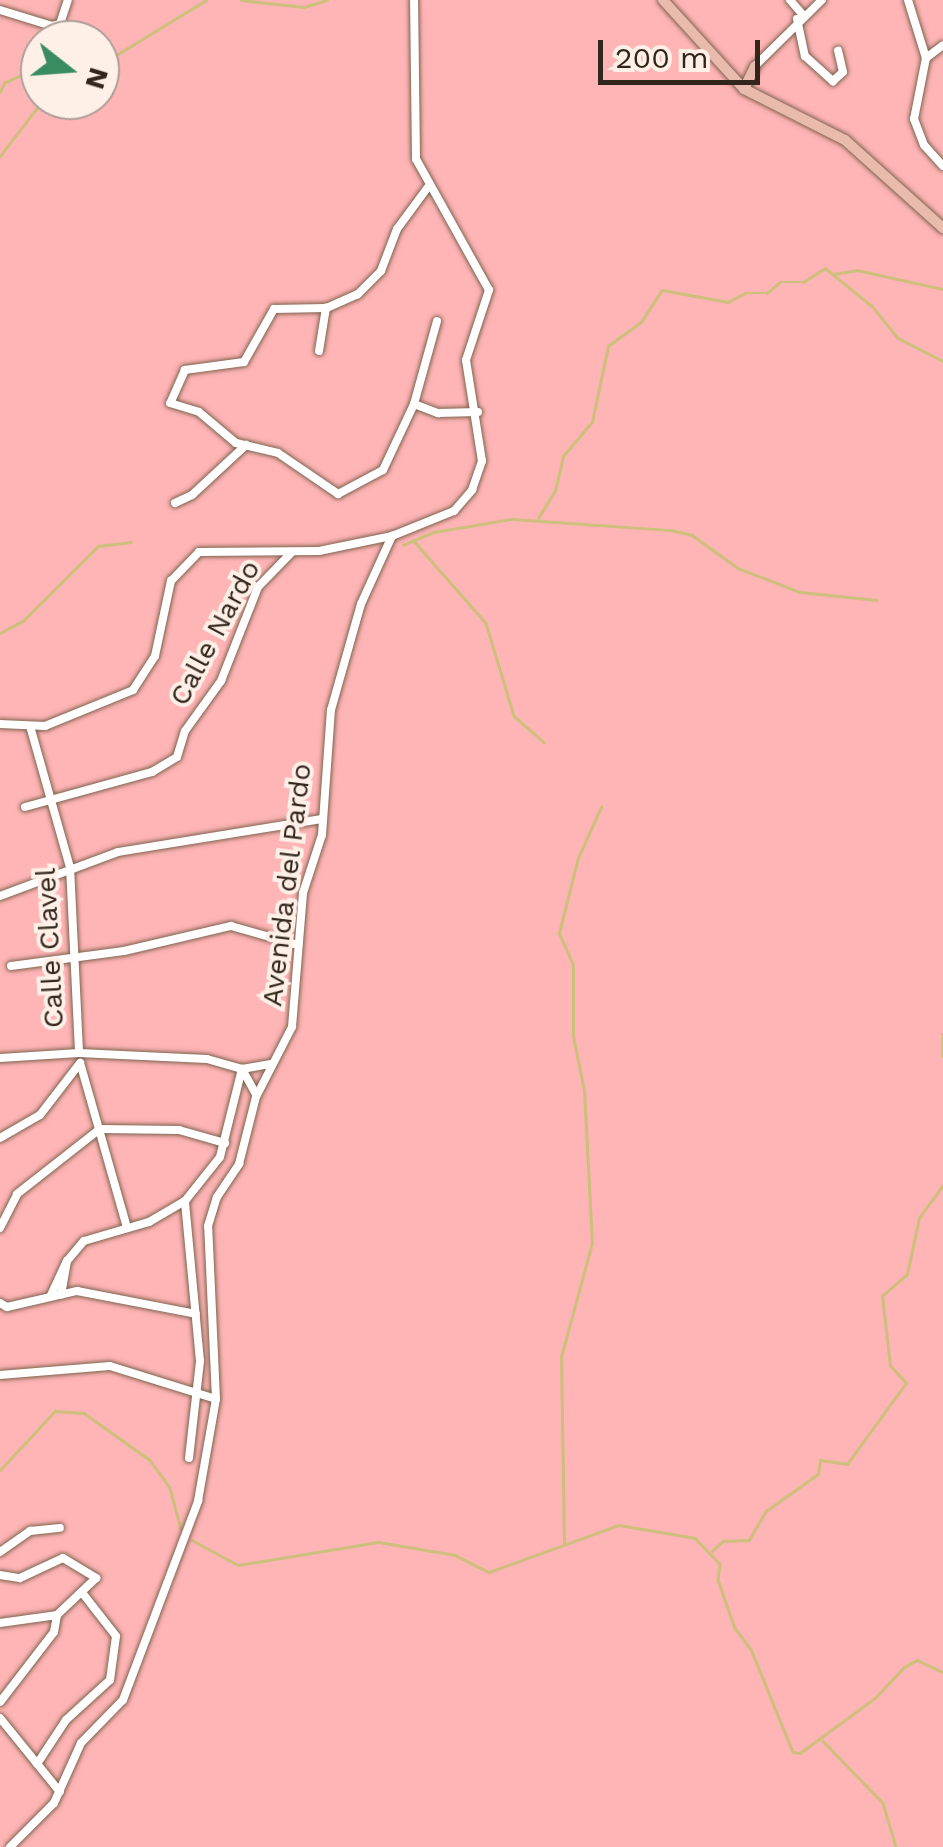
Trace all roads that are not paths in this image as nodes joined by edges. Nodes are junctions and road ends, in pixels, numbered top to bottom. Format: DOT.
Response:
graph roads {
  1 [pos="68,0"];
  2 [pos="414,0"];
  3 [pos="663,0"];
  4 [pos="790,0"];
  5 [pos="822,0"];
  6 [pos="908,0"];
  7 [pos="0,10"];
  8 [pos="800,17"];
  9 [pos="943,45"];
  10 [pos="838,51"];
  11 [pos="926,58"];
  12 [pos="755,66"];
  13 [pos="748,82"];
  14 [pos="943,166"];
  15 [pos="428,187"];
  16 [pos="434,198"];
  17 [pos="419,203"];
  18 [pos="943,228"];
  19 [pos="326,308"];
  20 [pos="438,321"];
  21 [pos="318,351"];
  22 [pos="414,404"];
  23 [pos="478,412"];
  24 [pos="246,445"];
  25 [pos="174,503"];
  26 [pos="392,536"];
  27 [pos="292,552"];
  28 [pos="0,724"];
  29 [pos="30,726"];
  30 [pos="54,798"];
  31 [pos="26,807"];
  32 [pos="322,819"];
  33 [pos="70,867"];
  34 [pos="0,896"];
  35 [pos="298,945"];
  36 [pos="72,959"];
  37 [pos="11,966"];
  38 [pos="0,1058"];
  39 [pos="79,1058"];
  40 [pos="242,1069"];
  41 [pos="257,1074"];
  42 [pos="100,1129"];
  43 [pos="0,1138"];
  44 [pos="225,1143"];
  45 [pos="185,1201"];
  46 [pos="0,1228"];
  47 [pos="127,1228"];
  48 [pos="56,1295"];
  49 [pos="0,1303"];
  50 [pos="196,1314"];
  51 [pos="0,1375"];
  52 [pos="217,1382"];
  53 [pos="202,1397"];
  54 [pos="216,1399"];
  55 [pos="214,1422"];
  56 [pos="189,1458"];
  57 [pos="60,1528"];
  58 [pos="0,1552"];
  59 [pos="0,1575"];
  60 [pos="84,1596"];
  61 [pos="58,1615"];
  62 [pos="0,1623"];
  63 [pos="0,1702"];
  64 [pos="0,1718"];
  65 [pos="37,1764"];
  66 [pos="60,1792"];
  67 [pos="10,1847"];
  1 -- 7 [label="street"];
  2 -- 15 [label="street"];
  3 -- 13 [label="main road"];
  4 -- 8 [label="street"];
  5 -- 8 [label="street"];
  6 -- 11 [label="street"];
  8 -- 10 [label="street"];
  8 -- 12 [label="street"];
  9 -- 11 [label="street"];
  11 -- 14 [label="street"];
  12 -- 13 [label="main road"];
  13 -- 18 [label="main road"];
  15 -- 16 [label="street"];
  15 -- 17 [label="street"];
  16 -- 17 [label="street"];
  16 -- 23 [label="street"];
  17 -- 19 [label="street"];
  19 -- 21 [label="street"];
  19 -- 24 [label="street"];
  20 -- 22 [label="street"];
  22 -- 23 [label="street"];
  22 -- 24 [label="street"];
  23 -- 26 [label="street"];
  24 -- 25 [label="street"];
  26 -- 27 [label="street"];
  26 -- 32 [label="street, Avenida del Pardo"];
  27 -- 29 [label="street"];
  27 -- 30 [label="street, Calle Nardo"];
  28 -- 29 [label="street"];
  29 -- 30 [label="street, Calle Clavel"];
  30 -- 31 [label="street, Calle Nardo"];
  30 -- 33 [label="street, Calle Clavel"];
  32 -- 33 [label="street"];
  32 -- 35 [label="street, Avenida del Pardo"];
  33 -- 34 [label="street"];
  33 -- 36 [label="street, Calle Clavel"];
  35 -- 36 [label="street"];
  35 -- 41 [label="street, Avenida del Pardo"];
  36 -- 37 [label="street"];
  36 -- 39 [label="street, Calle Clavel"];
  38 -- 39 [label="street"];
  39 -- 40 [label="street"];
  39 -- 42 [label="street"];
  39 -- 43 [label="street, Calle Clavel"];
  40 -- 41 [label="street"];
  40 -- 44 [label="street"];
  41 -- 52 [label="street, Avenida del Pardo"];
  42 -- 44 [label="street"];
  42 -- 46 [label="street"];
  42 -- 47 [label="street"];
  44 -- 45 [label="street"];
  45 -- 47 [label="street"];
  45 -- 50 [label="street"];
  47 -- 48 [label="street"];
  48 -- 49 [label="street"];
  48 -- 50 [label="street"];
  50 -- 53 [label="street"];
  51 -- 53 [label="street"];
  52 -- 53 [label="street"];
  52 -- 54 [label="street, Avenida del Pardo"];
  53 -- 54 [label="street"];
  53 -- 55 [label="street"];
  53 -- 56 [label="street"];
  54 -- 55 [label="street, Avenida del Pardo"];
  55 -- 66 [label="street, Avenida del Pardo"];
  57 -- 58 [label="street"];
  59 -- 60 [label="street"];
  60 -- 61 [label="street"];
  60 -- 65 [label="street"];
  61 -- 62 [label="street"];
  61 -- 63 [label="street"];
  64 -- 65 [label="street"];
  65 -- 66 [label="street"];
  66 -- 67 [label="street, Avenida del Pardo"];
}
